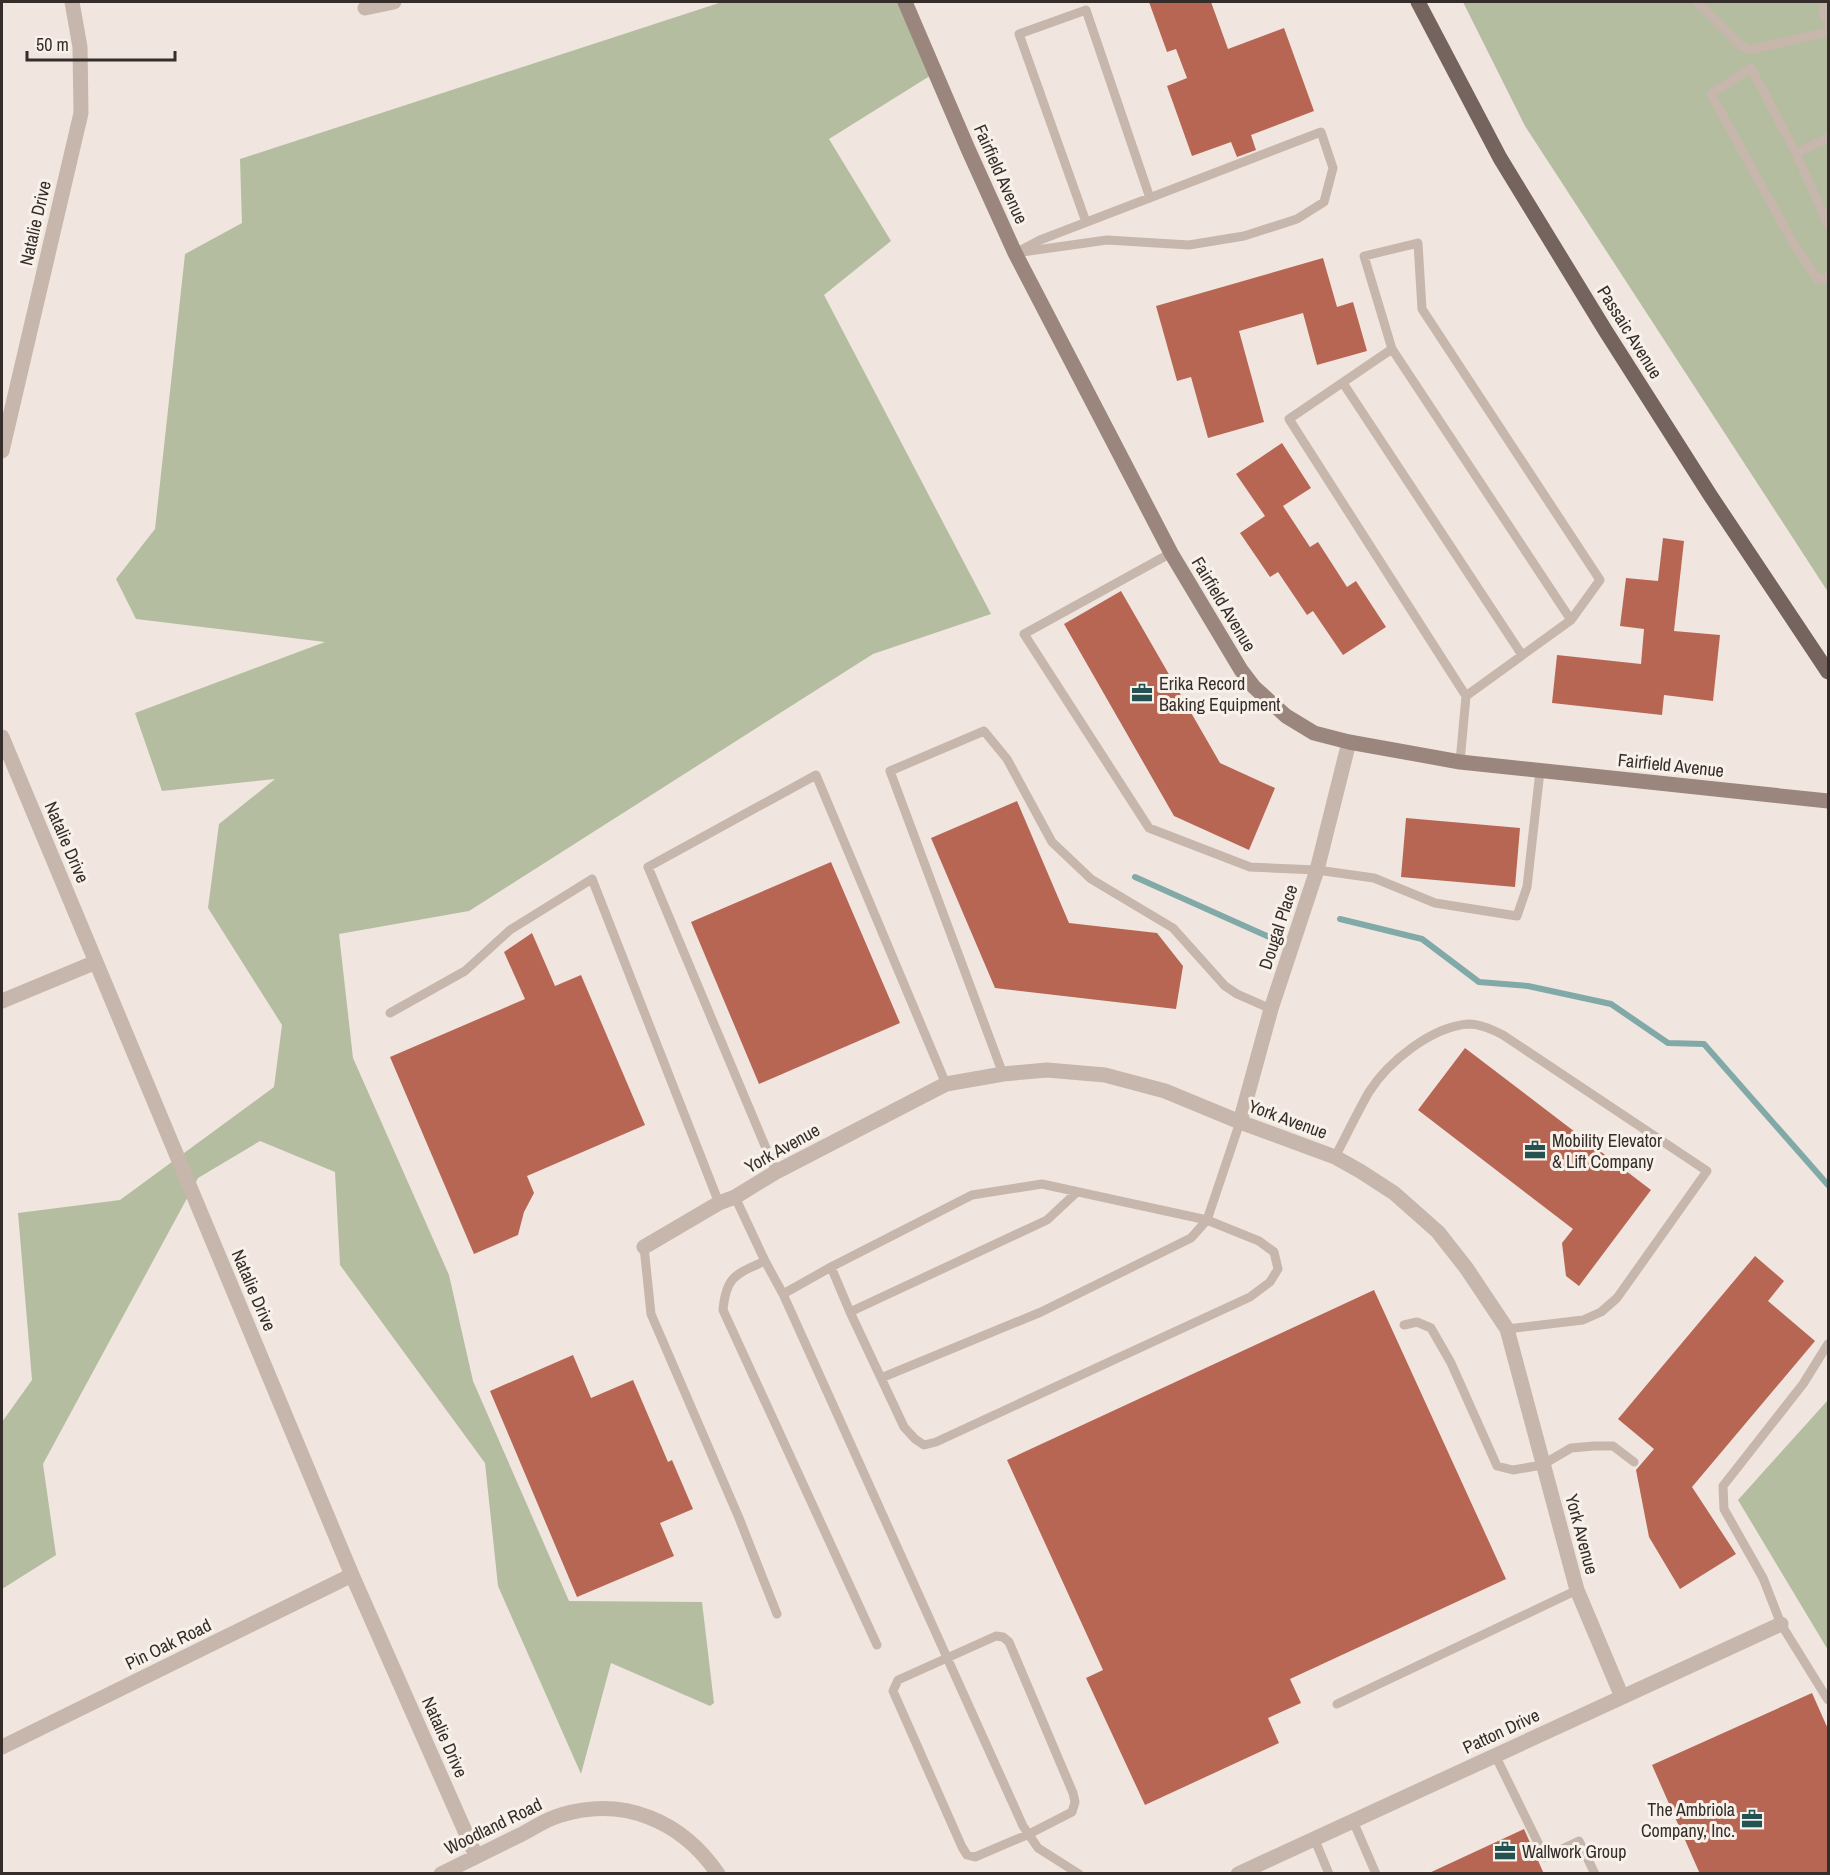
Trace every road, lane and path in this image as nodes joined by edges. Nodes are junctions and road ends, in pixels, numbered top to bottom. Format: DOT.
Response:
graph roads {
  1 [pos="72,2"];
  2 [pos="394,2"];
  3 [pos="905,2"];
  4 [pos="1418,2"];
  5 [pos="1697,2"];
  6 [pos="1826,2"];
  7 [pos="365,8"];
  8 [pos="1828,23"];
  9 [pos="1828,32"];
  10 [pos="1828,138"];
  11 [pos="1796,153"];
  12 [pos="1149,198"];
  13 [pos="1086,222"];
  14 [pos="1828,225"];
  15 [pos="1015,253"];
  16 [pos="1828,277"];
  17 [pos="1392,349"];
  18 [pos="1343,383"];
  19 [pos="2,451"];
  20 [pos="1171,553"];
  21 [pos="1571,620"];
  22 [pos="1522,656"];
  23 [pos="1828,672"];
  24 [pos="1467,696"];
  25 [pos="2,737"];
  26 [pos="1349,742"];
  27 [pos="1460,762"];
  28 [pos="1540,771"];
  29 [pos="1828,801"];
  30 [pos="1317,870"];
  31 [pos="96,962"];
  32 [pos="2,1001"];
  33 [pos="1271,1009"];
  34 [pos="390,1013"];
  35 [pos="1004,1074"];
  36 [pos="946,1084"];
  37 [pos="1240,1122"];
  38 [pos="1335,1157"];
  39 [pos="776,1172"];
  40 [pos="1077,1192"];
  41 [pos="735,1197"];
  42 [pos="719,1203"];
  43 [pos="1206,1220"];
  44 [pos="644,1247"];
  45 [pos="765,1261"];
  46 [pos="831,1267"];
  47 [pos="783,1294"];
  48 [pos="850,1312"];
  49 [pos="1404,1325"];
  50 [pos="1507,1329"];
  51 [pos="1828,1344"];
  52 [pos="881,1378"];
  53 [pos="1634,1462"];
  54 [pos="1542,1465"];
  55 [pos="352,1575"];
  56 [pos="1577,1590"];
  57 [pos="777,1614"];
  58 [pos="1781,1624"];
  59 [pos="877,1645"];
  60 [pos="947,1657"];
  61 [pos="1622,1697"];
  62 [pos="1828,1700"];
  63 [pos="1337,1704"];
  64 [pos="2,1747"];
  65 [pos="1495,1755"];
  66 [pos="1353,1821"];
  67 [pos="1029,1834"];
  68 [pos="1314,1838"];
  69 [pos="476,1856"];
  70 [pos="441,1874"];
  71 [pos="718,1874"];
  72 [pos="1079,1874"];
  73 [pos="1238,1874"];
  74 [pos="1329,1874"];
  75 [pos="1376,1874"];
  76 [pos="1595,1874"];
  1 -- 19 [label="street, Natalie Drive"];
  2 -- 7 [label="street"];
  3 -- 15 [label="street, Fairfield Avenue"];
  4 -- 23 [label="main road, Passaic Avenue"];
  5 -- 9 [label="lane"];
  6 -- 8 [label="lane"];
  10 -- 11 [label="lane"];
  11 -- 14 [label="lane"];
  11 -- 16 [label="lane"];
  12 -- 13 [label="lane"];
  12 -- 13 [label="lane"];
  12 -- 15 [label="lane"];
  13 -- 15 [label="lane"];
  15 -- 20 [label="street, Fairfield Avenue"];
  17 -- 18 [label="lane"];
  17 -- 21 [label="lane"];
  17 -- 21 [label="lane"];
  18 -- 22 [label="lane"];
  18 -- 24 [label="lane"];
  20 -- 26 [label="street, Fairfield Avenue"];
  20 -- 30 [label="lane"];
  21 -- 22 [label="lane"];
  22 -- 24 [label="lane"];
  24 -- 27 [label="lane"];
  25 -- 31 [label="street, Natalie Drive"];
  26 -- 27 [label="street, Fairfield Avenue"];
  26 -- 30 [label="street, Dougal Place"];
  27 -- 28 [label="street, Fairfield Avenue"];
  28 -- 29 [label="street, Fairfield Avenue"];
  28 -- 30 [label="lane"];
  30 -- 33 [label="street, Dougal Place"];
  31 -- 32 [label="street"];
  31 -- 55 [label="street, Natalie Drive"];
  33 -- 35 [label="lane"];
  33 -- 37 [label="street, Dougal Place"];
  34 -- 42 [label="lane"];
  35 -- 36 [label="street, York Avenue"];
  35 -- 37 [label="street, York Avenue"];
  36 -- 39 [label="street, York Avenue"];
  36 -- 39 [label="lane"];
  37 -- 38 [label="street, York Avenue"];
  37 -- 43 [label="lane"];
  38 -- 50 [label="street, York Avenue"];
  38 -- 50 [label="lane"];
  39 -- 41 [label="street, York Avenue"];
  40 -- 43 [label="lane"];
  40 -- 46 [label="lane"];
  40 -- 48 [label="lane"];
  41 -- 42 [label="street, York Avenue"];
  41 -- 45 [label="lane"];
  42 -- 44 [label="street, York Avenue"];
  43 -- 52 [label="lane"];
  43 -- 52 [label="lane"];
  44 -- 57 [label="lane"];
  45 -- 47 [label="lane"];
  45 -- 59 [label="lane"];
  46 -- 47 [label="lane"];
  46 -- 48 [label="lane"];
  47 -- 60 [label="lane"];
  48 -- 52 [label="lane"];
  49 -- 54 [label="lane"];
  50 -- 54 [label="street, York Avenue"];
  51 -- 58 [label="lane"];
  53 -- 54 [label="lane"];
  54 -- 56 [label="street, York Avenue"];
  55 -- 64 [label="street, Pin Oak Road"];
  55 -- 69 [label="street, Natalie Drive"];
  56 -- 61 [label="street, York Avenue"];
  56 -- 63 [label="lane"];
  58 -- 61 [label="street, Patton Drive"];
  58 -- 62 [label="lane"];
  60 -- 67 [label="lane"];
  60 -- 67 [label="lane"];
  60 -- 67 [label="lane"];
  61 -- 65 [label="street, Patton Drive"];
  65 -- 66 [label="street, Patton Drive"];
  65 -- 76 [label="lane"];
  66 -- 68 [label="street, Patton Drive"];
  66 -- 75 [label="lane"];
  67 -- 72 [label="lane"];
  68 -- 73 [label="street, Patton Drive"];
  68 -- 74 [label="lane"];
  69 -- 70 [label="street, Woodland Road"];
  69 -- 71 [label="street, Woodland Road"];
}
